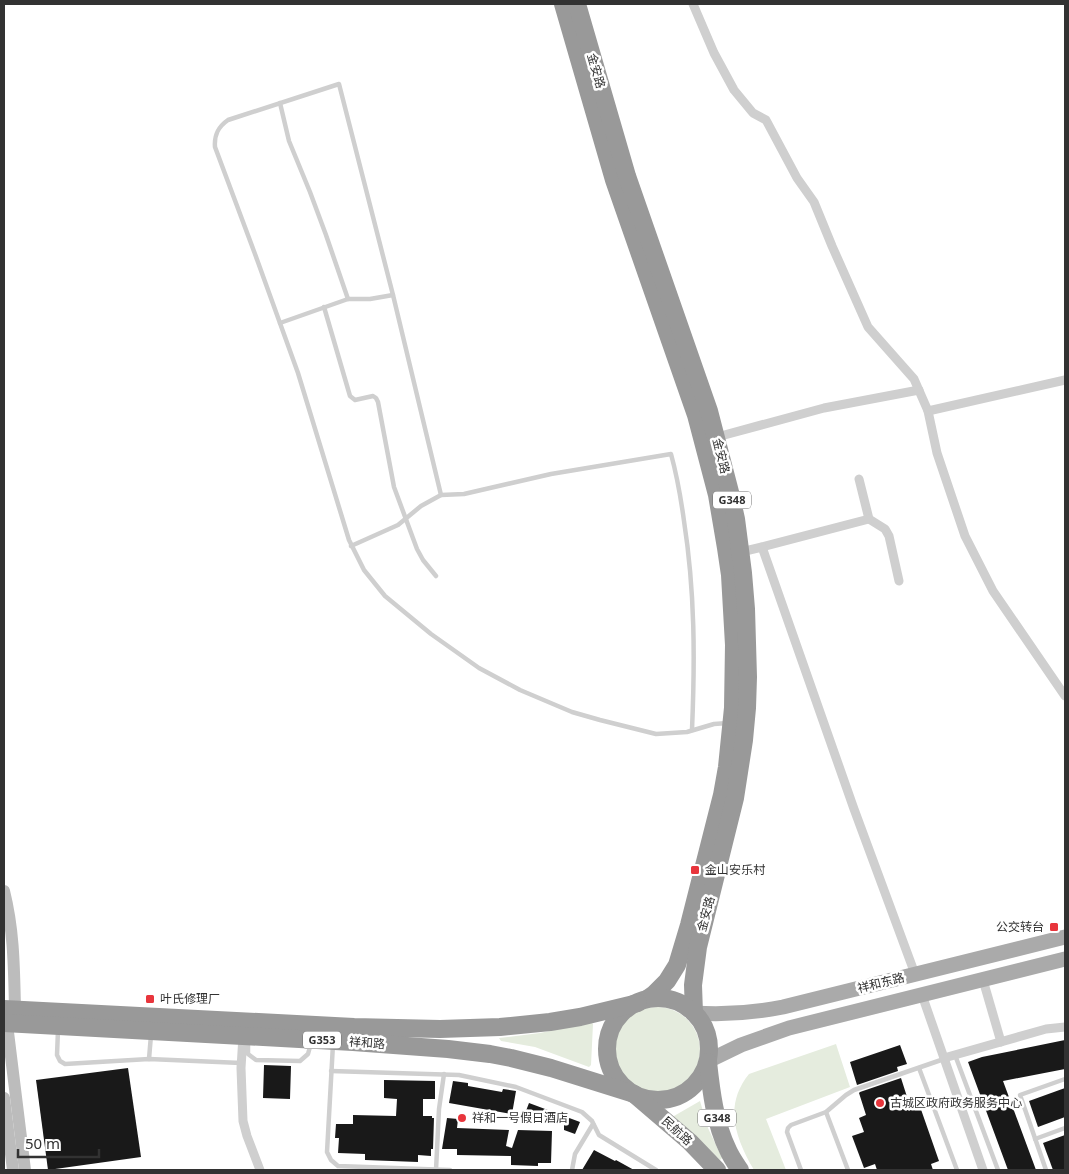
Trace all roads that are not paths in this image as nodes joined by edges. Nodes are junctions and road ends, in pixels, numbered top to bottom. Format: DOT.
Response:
graph roads {
  1 [pos="563,4"];
  2 [pos="577,4"];
  3 [pos="693,4"];
  4 [pos="280,103"];
  5 [pos="394,295"];
  6 [pos="348,299"];
  7 [pos="324,307"];
  8 [pos="280,322"];
  9 [pos="1065,380"];
  10 [pos="919,390"];
  11 [pos="928,411"];
  12 [pos="717,437"];
  13 [pos="859,479"];
  14 [pos="441,495"];
  15 [pos="406,519"];
  16 [pos="869,519"];
  17 [pos="352,546"];
  18 [pos="762,547"];
  19 [pos="741,552"];
  20 [pos="436,576"];
  21 [pos="898,580"];
  22 [pos="1065,696"];
  23 [pos="732,722"];
  24 [pos="692,730"];
  25 [pos="4,892"];
  26 [pos="1065,937"];
  27 [pos="1065,960"];
  28 [pos="915,974"];
  29 [pos="983,980"];
  30 [pos="922,995"];
  31 [pos="642,1001"];
  32 [pos="694,1013"];
  33 [pos="7,1015"];
  34 [pos="58,1026"];
  35 [pos="1065,1027"];
  36 [pos="151,1031"];
  37 [pos="245,1036"];
  38 [pos="312,1040"];
  39 [pos="333,1041"];
  40 [pos="1001,1042"];
  41 [pos="955,1055"];
  42 [pos="149,1059"];
  43 [pos="944,1059"];
  44 [pos="708,1061"];
  45 [pos="241,1062"];
  46 [pos="919,1068"];
  47 [pos="331,1071"];
  48 [pos="444,1074"];
  49 [pos="1065,1079"];
  50 [pos="634,1094"];
  51 [pos="4,1098"];
  52 [pos="826,1112"];
  53 [pos="594,1124"];
  54 [pos="1065,1128"];
  55 [pos="1035,1139"];
  56 [pos="13,1170"];
  57 [pos="25,1170"];
  58 [pos="260,1170"];
  59 [pos="436,1170"];
  60 [pos="450,1170"];
  61 [pos="572,1170"];
  62 [pos="656,1170"];
  63 [pos="717,1170"];
  64 [pos="740,1170"];
  65 [pos="801,1170"];
  66 [pos="848,1170"];
  67 [pos="957,1170"];
  68 [pos="983,1170"];
  69 [pos="998,1170"];
  70 [pos="1046,1170"];
  1 -- 23 [label="highway, 金安路 / G348"];
  2 -- 12 [label="highway, 金安路 / G348"];
  3 -- 10 [label="street"];
  4 -- 5 [label="lane"];
  4 -- 6 [label="lane"];
  4 -- 8 [label="lane"];
  5 -- 6 [label="lane"];
  5 -- 14 [label="lane"];
  6 -- 7 [label="lane"];
  7 -- 8 [label="lane"];
  7 -- 15 [label="lane"];
  8 -- 17 [label="lane"];
  9 -- 11 [label="street"];
  10 -- 11 [label="street"];
  10 -- 12 [label="street"];
  11 -- 22 [label="street"];
  12 -- 19 [label="highway, 金安路 / G348"];
  13 -- 16 [label="street"];
  14 -- 15 [label="lane"];
  14 -- 24 [label="lane"];
  15 -- 17 [label="lane"];
  15 -- 20 [label="lane"];
  16 -- 18 [label="street"];
  16 -- 21 [label="street"];
  17 -- 24 [label="lane"];
  18 -- 19 [label="street"];
  18 -- 28 [label="street"];
  19 -- 32 [label="highway, 金安路 / G348"];
  23 -- 24 [label="lane"];
  23 -- 31 [label="highway, 金安路 / G348"];
  25 -- 33 [label="street"];
  26 -- 28 [label="main road, 祥和东路"];
  27 -- 29 [label="main road, 祥和东路"];
  28 -- 32 [label="main road, 祥和东路"];
  29 -- 30 [label="main road, 祥和东路"];
  29 -- 40 [label="street"];
  30 -- 43 [label="street"];
  30 -- 44 [label="main road, 祥和东路"];
  31 -- 32 [label="highway, G348"];
  31 -- 33 [label="highway, 祥和路 / G353"];
  31 -- 50 [label="highway, G348"];
  32 -- 44 [label="highway, G348"];
  33 -- 34 [label="highway, 祥和路 / G353"];
  33 -- 57 [label="street"];
  34 -- 36 [label="highway, 祥和路 / G353"];
  34 -- 42 [label="lane"];
  35 -- 40 [label="street"];
  36 -- 37 [label="highway, 祥和路 / G353"];
  36 -- 42 [label="lane"];
  37 -- 38 [label="highway, 祥和路 / G353"];
  37 -- 38 [label="lane"];
  37 -- 45 [label="street"];
  38 -- 39 [label="highway, 祥和路 / G353"];
  39 -- 47 [label="lane"];
  39 -- 50 [label="highway, 祥和路 / G353"];
  40 -- 41 [label="street"];
  41 -- 43 [label="street"];
  41 -- 69 [label="lane"];
  42 -- 45 [label="lane"];
  43 -- 46 [label="lane"];
  43 -- 68 [label="street"];
  44 -- 50 [label="highway, G348"];
  44 -- 64 [label="highway, G348"];
  45 -- 58 [label="street"];
  46 -- 52 [label="lane"];
  46 -- 67 [label="lane"];
  47 -- 48 [label="lane"];
  47 -- 59 [label="lane"];
  48 -- 53 [label="lane"];
  48 -- 59 [label="lane"];
  49 -- 55 [label="lane"];
  50 -- 63 [label="highway, 民航路 / G348"];
  51 -- 56 [label="street"];
  52 -- 65 [label="lane"];
  52 -- 66 [label="lane"];
  53 -- 61 [label="lane"];
  53 -- 62 [label="lane"];
  54 -- 55 [label="lane"];
  55 -- 70 [label="lane"];
  59 -- 60 [label="lane"];
}
